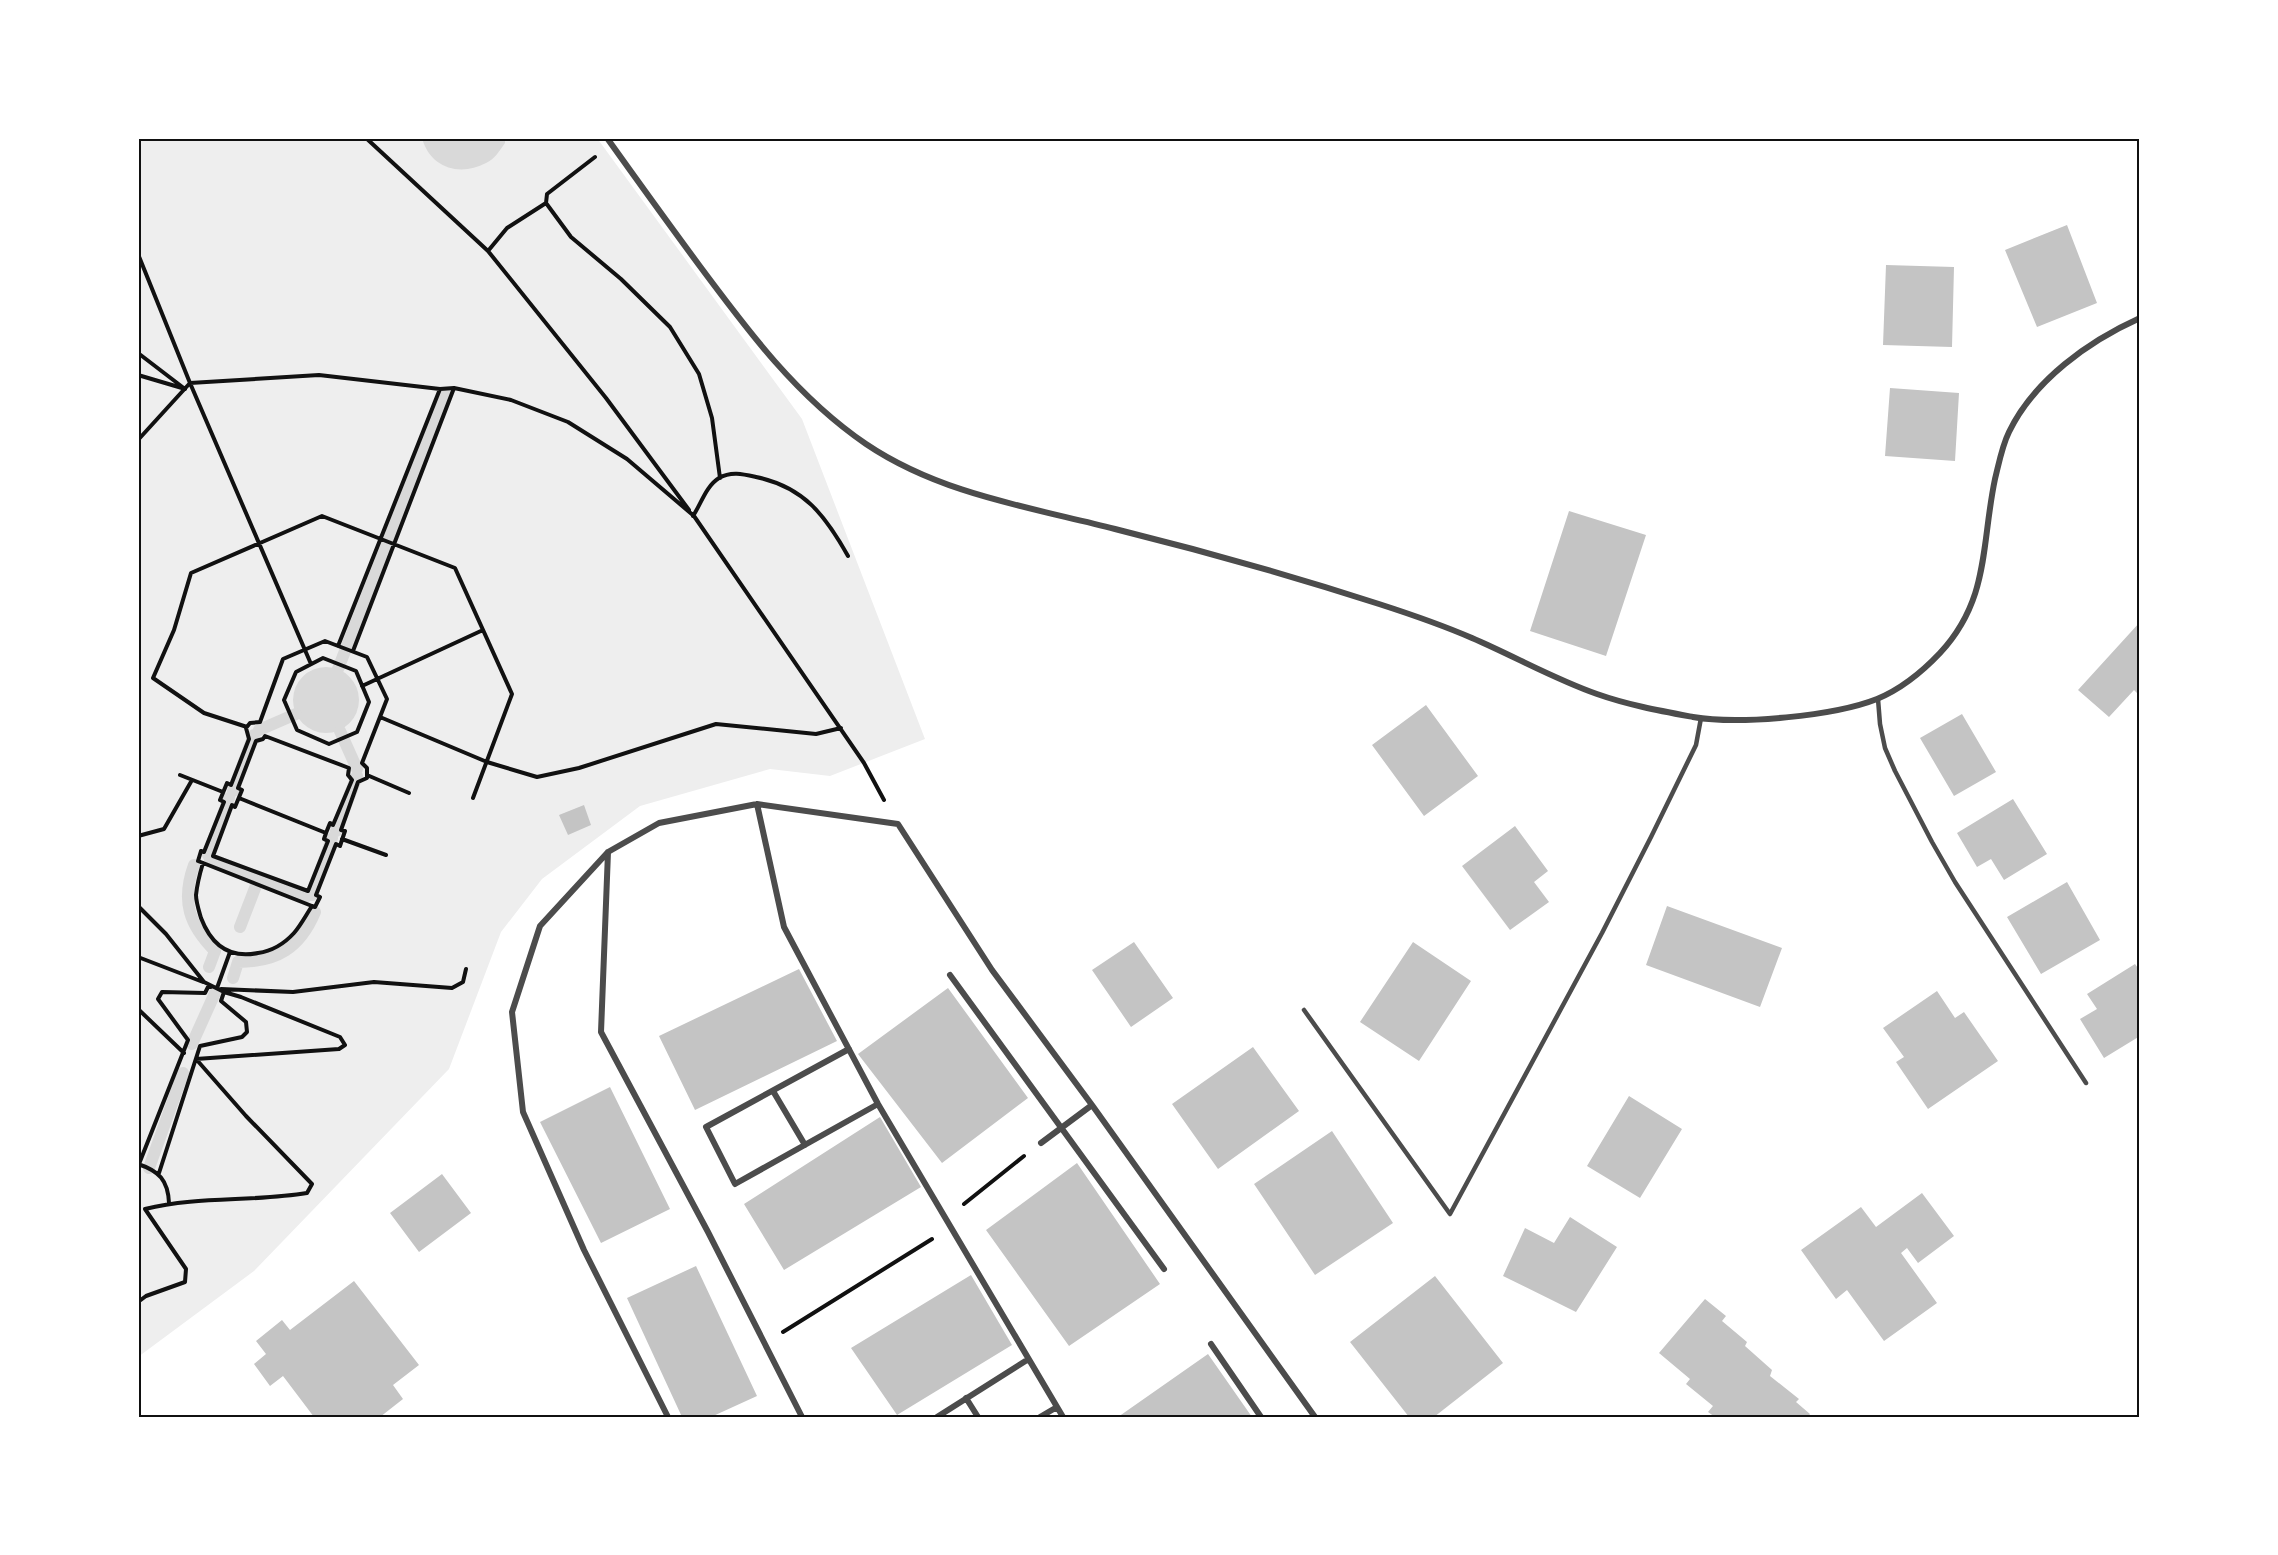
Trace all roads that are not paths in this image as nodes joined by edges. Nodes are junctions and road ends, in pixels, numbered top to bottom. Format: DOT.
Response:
graph roads {
  1 [pos="606,138"];
  2 [pos="2140,318"];
  3 [pos="1878,699"];
  4 [pos="1701,718"];
  5 [pos="757,804"];
  6 [pos="608,852"];
  7 [pos="950,975"];
  8 [pos="1304,1010"];
  9 [pos="849,1049"];
  10 [pos="2086,1083"];
  11 [pos="773,1090"];
  12 [pos="878,1104"];
  13 [pos="1092,1105"];
  14 [pos="1061,1128"];
  15 [pos="1041,1143"];
  16 [pos="805,1145"];
  17 [pos="1164,1269"];
  18 [pos="1211,1344"];
  19 [pos="1027,1360"];
  20 [pos="966,1398"];
  21 [pos="1057,1407"];
  22 [pos="668,1417"];
  23 [pos="802,1417"];
  24 [pos="937,1417"];
  25 [pos="978,1417"];
  26 [pos="1040,1417"];
  27 [pos="1063,1417"];
  28 [pos="1261,1417"];
  29 [pos="1315,1417"];
  1 -- 4 [label="street"];
  2 -- 3 [label="street"];
  3 -- 4 [label="street"];
  3 -- 10 [label="lane"];
  4 -- 8 [label="lane"];
  5 -- 6 [label="street"];
  5 -- 9 [label="street"];
  5 -- 13 [label="street"];
  6 -- 22 [label="street"];
  6 -- 23 [label="street"];
  7 -- 14 [label="street"];
  9 -- 11 [label="street"];
  9 -- 12 [label="street"];
  11 -- 16 [label="street"];
  11 -- 16 [label="street"];
  12 -- 16 [label="street"];
  12 -- 19 [label="street"];
  13 -- 14 [label="street"];
  13 -- 29 [label="street"];
  14 -- 15 [label="street"];
  14 -- 17 [label="street"];
  18 -- 28 [label="street"];
  19 -- 20 [label="street"];
  19 -- 21 [label="street"];
  20 -- 24 [label="street"];
  20 -- 25 [label="street"];
  21 -- 26 [label="street"];
  21 -- 27 [label="street"];
}
